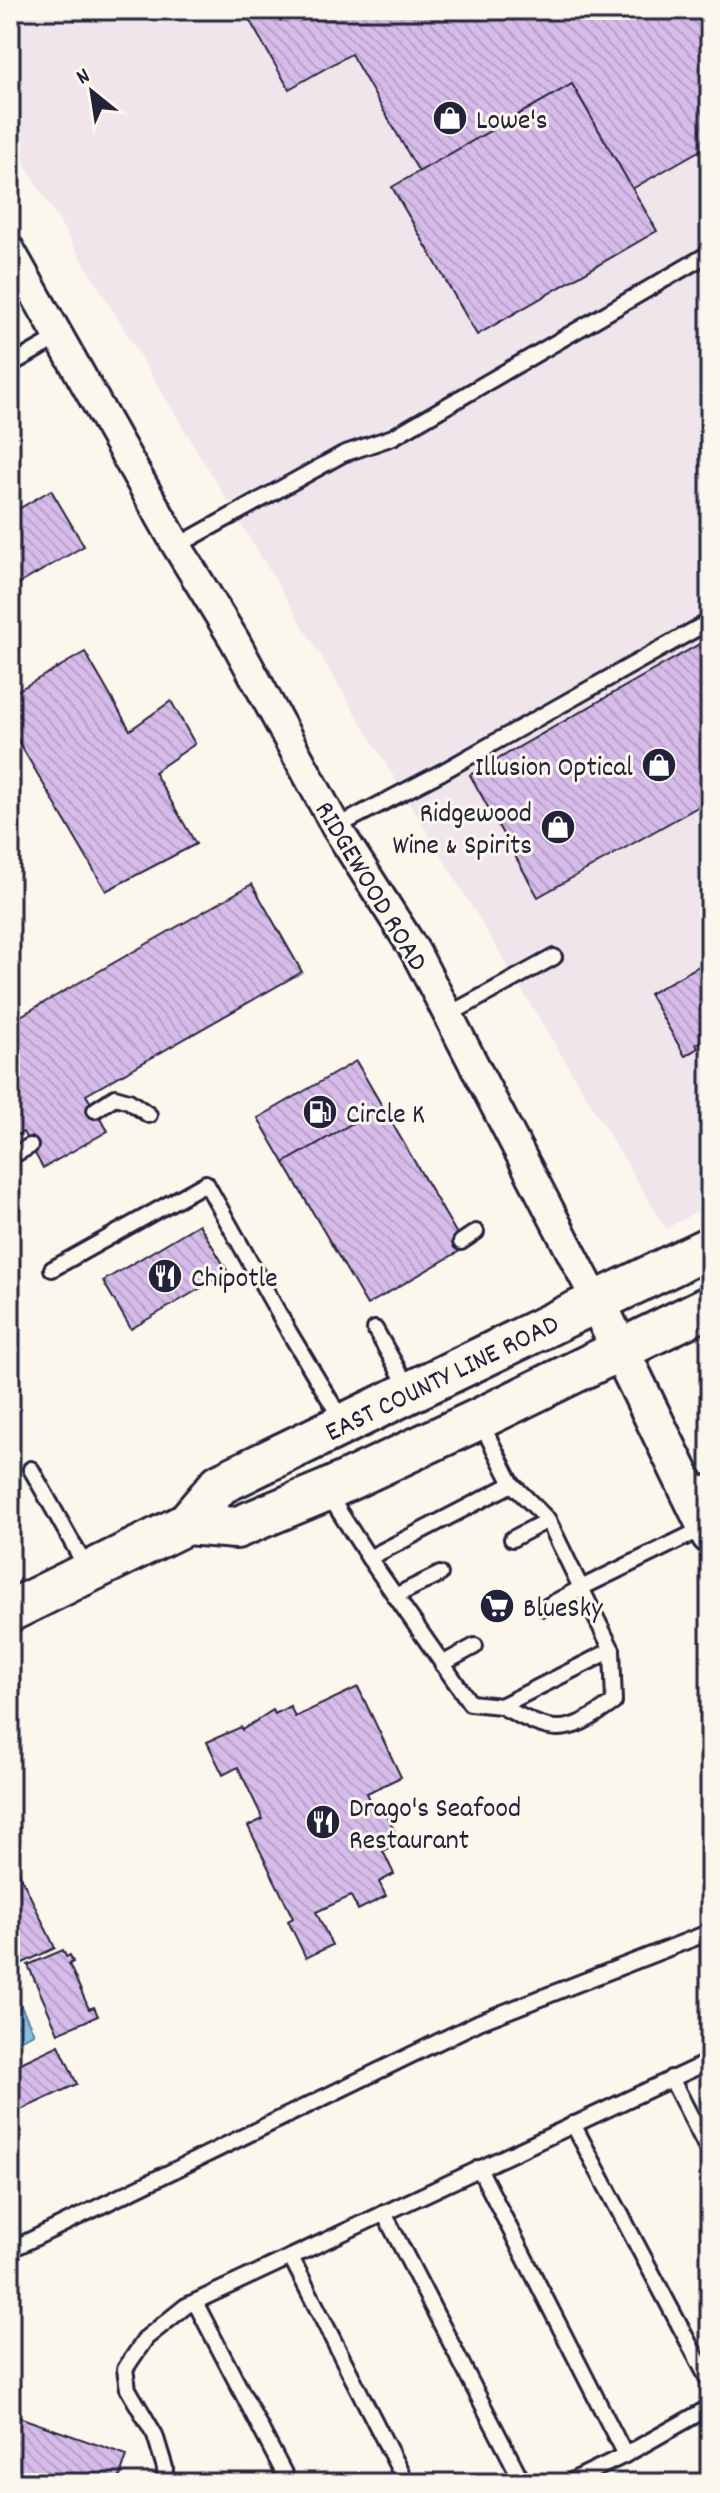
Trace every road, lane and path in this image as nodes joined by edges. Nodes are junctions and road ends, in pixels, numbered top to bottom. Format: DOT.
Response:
graph roads {
  1 [pos="10,250"];
  2 [pos="710,253"];
  3 [pos="59,337"];
  4 [pos="10,365"];
  5 [pos="177,546"];
  6 [pos="710,621"];
  7 [pos="336,827"];
  8 [pos="554,957"];
  9 [pos="448,1015"];
  10 [pos="95,1110"];
  11 [pos="149,1115"];
  12 [pos="30,1146"];
  13 [pos="10,1157"];
  14 [pos="476,1232"];
  15 [pos="461,1242"];
  16 [pos="710,1247"];
  17 [pos="52,1269"];
  18 [pos="597,1302"];
  19 [pos="710,1306"];
  20 [pos="375,1329"];
  21 [pos="620,1350"];
  22 [pos="410,1391"];
  23 [pos="479,1419"];
  24 [pos="343,1422"];
  25 [pos="31,1469"];
  26 [pos="512,1484"];
  27 [pos="698,1486"];
  28 [pos="325,1491"];
  29 [pos="548,1520"];
  30 [pos="186,1524"];
  31 [pos="708,1531"];
  32 [pos="512,1539"];
  33 [pos="369,1558"];
  34 [pos="89,1573"];
  35 [pos="440,1574"];
  36 [pos="581,1588"];
  37 [pos="395,1596"];
  38 [pos="544,1608"];
  39 [pos="10,1611"];
  40 [pos="475,1646"];
  41 [pos="612,1650"];
  42 [pos="442,1664"];
  43 [pos="501,1706"];
  44 [pos="710,1932"];
  45 [pos="710,2061"];
  46 [pos="671,2078"];
  47 [pos="573,2124"];
  48 [pos="710,2154"];
  49 [pos="479,2168"];
  50 [pos="384,2213"];
  51 [pos="10,2250"];
  52 [pos="291,2257"];
  53 [pos="195,2302"];
  54 [pos="710,2383"];
  55 [pos="710,2407"];
  56 [pos="625,2455"];
  57 [pos="164,2483"];
  58 [pos="289,2483"];
  59 [pos="406,2483"];
  60 [pos="523,2483"];
  61 [pos="567,2483"];
  1 -- 3 [label="street, RIDGEWOOD ROAD"];
  2 -- 5 [label="lane"];
  3 -- 4 [label="lane"];
  3 -- 5 [label="street, RIDGEWOOD ROAD"];
  5 -- 7 [label="street, RIDGEWOOD ROAD"];
  6 -- 7 [label="lane"];
  7 -- 9 [label="street, RIDGEWOOD ROAD"];
  8 -- 9 [label="lane"];
  9 -- 18 [label="street, RIDGEWOOD ROAD"];
  10 -- 11 [label="lane"];
  12 -- 13 [label="lane"];
  14 -- 15 [label="lane"];
  16 -- 18 [label="main road, EAST COUNTY LINE ROAD"];
  17 -- 24 [label="lane"];
  18 -- 21 [label="street, RIDGEWOOD ROAD"];
  18 -- 22 [label="main road, EAST COUNTY LINE ROAD"];
  19 -- 21 [label="main road, EAST COUNTY LINE ROAD"];
  20 -- 22 [label="lane"];
  21 -- 23 [label="main road, EAST COUNTY LINE ROAD"];
  21 -- 27 [label="street, RIDGEWOOD ROAD"];
  22 -- 24 [label="main road, EAST COUNTY LINE ROAD"];
  23 -- 26 [label="lane"];
  23 -- 28 [label="main road, EAST COUNTY LINE ROAD"];
  24 -- 30 [label="main road, EAST COUNTY LINE ROAD"];
  25 -- 34 [label="lane"];
  26 -- 29 [label="lane"];
  26 -- 33 [label="lane"];
  27 -- 31 [label="street, RIDGEWOOD ROAD"];
  28 -- 30 [label="main road, EAST COUNTY LINE ROAD"];
  28 -- 33 [label="lane"];
  29 -- 32 [label="lane"];
  29 -- 36 [label="lane"];
  30 -- 34 [label="main road, EAST COUNTY LINE ROAD"];
  31 -- 36 [label="lane"];
  33 -- 37 [label="lane"];
  34 -- 39 [label="main road, EAST COUNTY LINE ROAD"];
  35 -- 37 [label="lane"];
  36 -- 38 [label="lane"];
  36 -- 41 [label="lane"];
  37 -- 42 [label="lane"];
  40 -- 42 [label="lane"];
  41 -- 43 [label="lane"];
  41 -- 43 [label="lane"];
  42 -- 43 [label="lane"];
  44 -- 51 [label="lane"];
  45 -- 46 [label="lane"];
  46 -- 47 [label="lane"];
  46 -- 48 [label="lane"];
  47 -- 49 [label="lane"];
  47 -- 54 [label="lane"];
  49 -- 50 [label="lane"];
  49 -- 56 [label="lane"];
  50 -- 52 [label="lane"];
  50 -- 60 [label="lane"];
  52 -- 53 [label="lane"];
  52 -- 59 [label="lane"];
  53 -- 57 [label="lane"];
  53 -- 58 [label="lane"];
  55 -- 56 [label="lane"];
  56 -- 61 [label="lane"];
}
